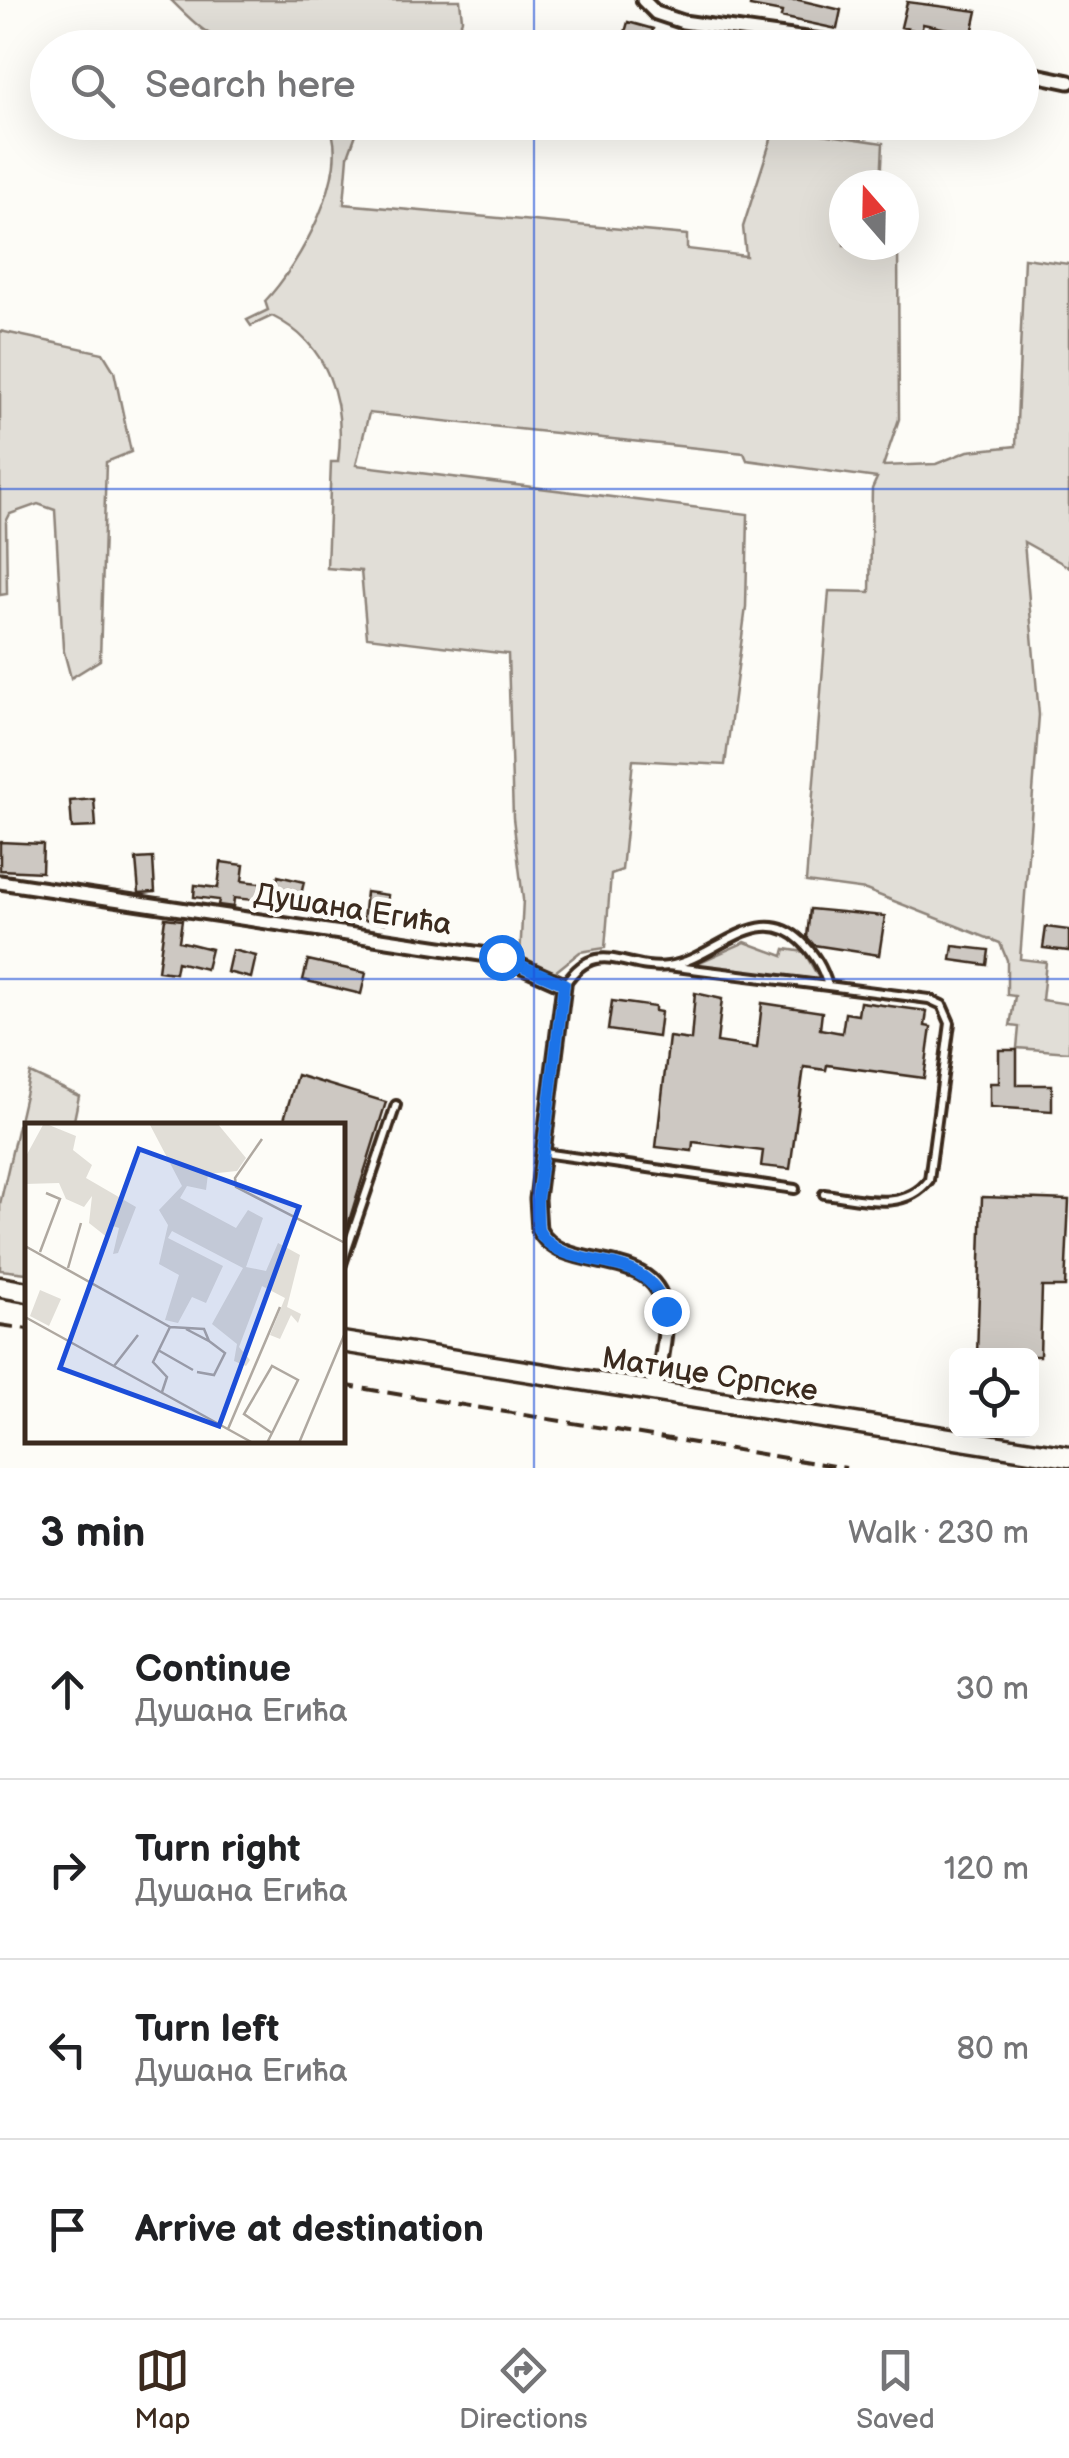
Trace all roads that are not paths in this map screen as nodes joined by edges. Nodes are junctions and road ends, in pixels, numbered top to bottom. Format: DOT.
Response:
graph roads {
  1 [pos="642,0"];
  2 [pos="741,30"];
  3 [pos="1039,76"];
  4 [pos="1069,82"];
  5 [pos="0,882"];
  6 [pos="668,966"];
  7 [pos="564,984"];
  8 [pos="828,986"];
  9 [pos="396,1106"];
  10 [pos="542,1153"];
  11 [pos="795,1189"];
  12 [pos="824,1194"];
  13 [pos="345,1255"];
  14 [pos="0,1288"];
  15 [pos="25,1292"];
  16 [pos="345,1342"];
  17 [pos="656,1392"];
  18 [pos="1069,1456"];
  1 -- 2 [label="street"];
  3 -- 4 [label="street"];
  5 -- 7 [label="street, Душана Егића"];
  6 -- 7 [label="lane"];
  6 -- 8 [label="lane"];
  6 -- 8 [label="lane"];
  7 -- 10 [label="street"];
  8 -- 12 [label="lane"];
  9 -- 13 [label="lane"];
  10 -- 11 [label="lane"];
  10 -- 17 [label="street"];
  14 -- 15 [label="main road"];
  16 -- 17 [label="main road, Матице Српске"];
  17 -- 18 [label="main road, Матице Српске"];
}
